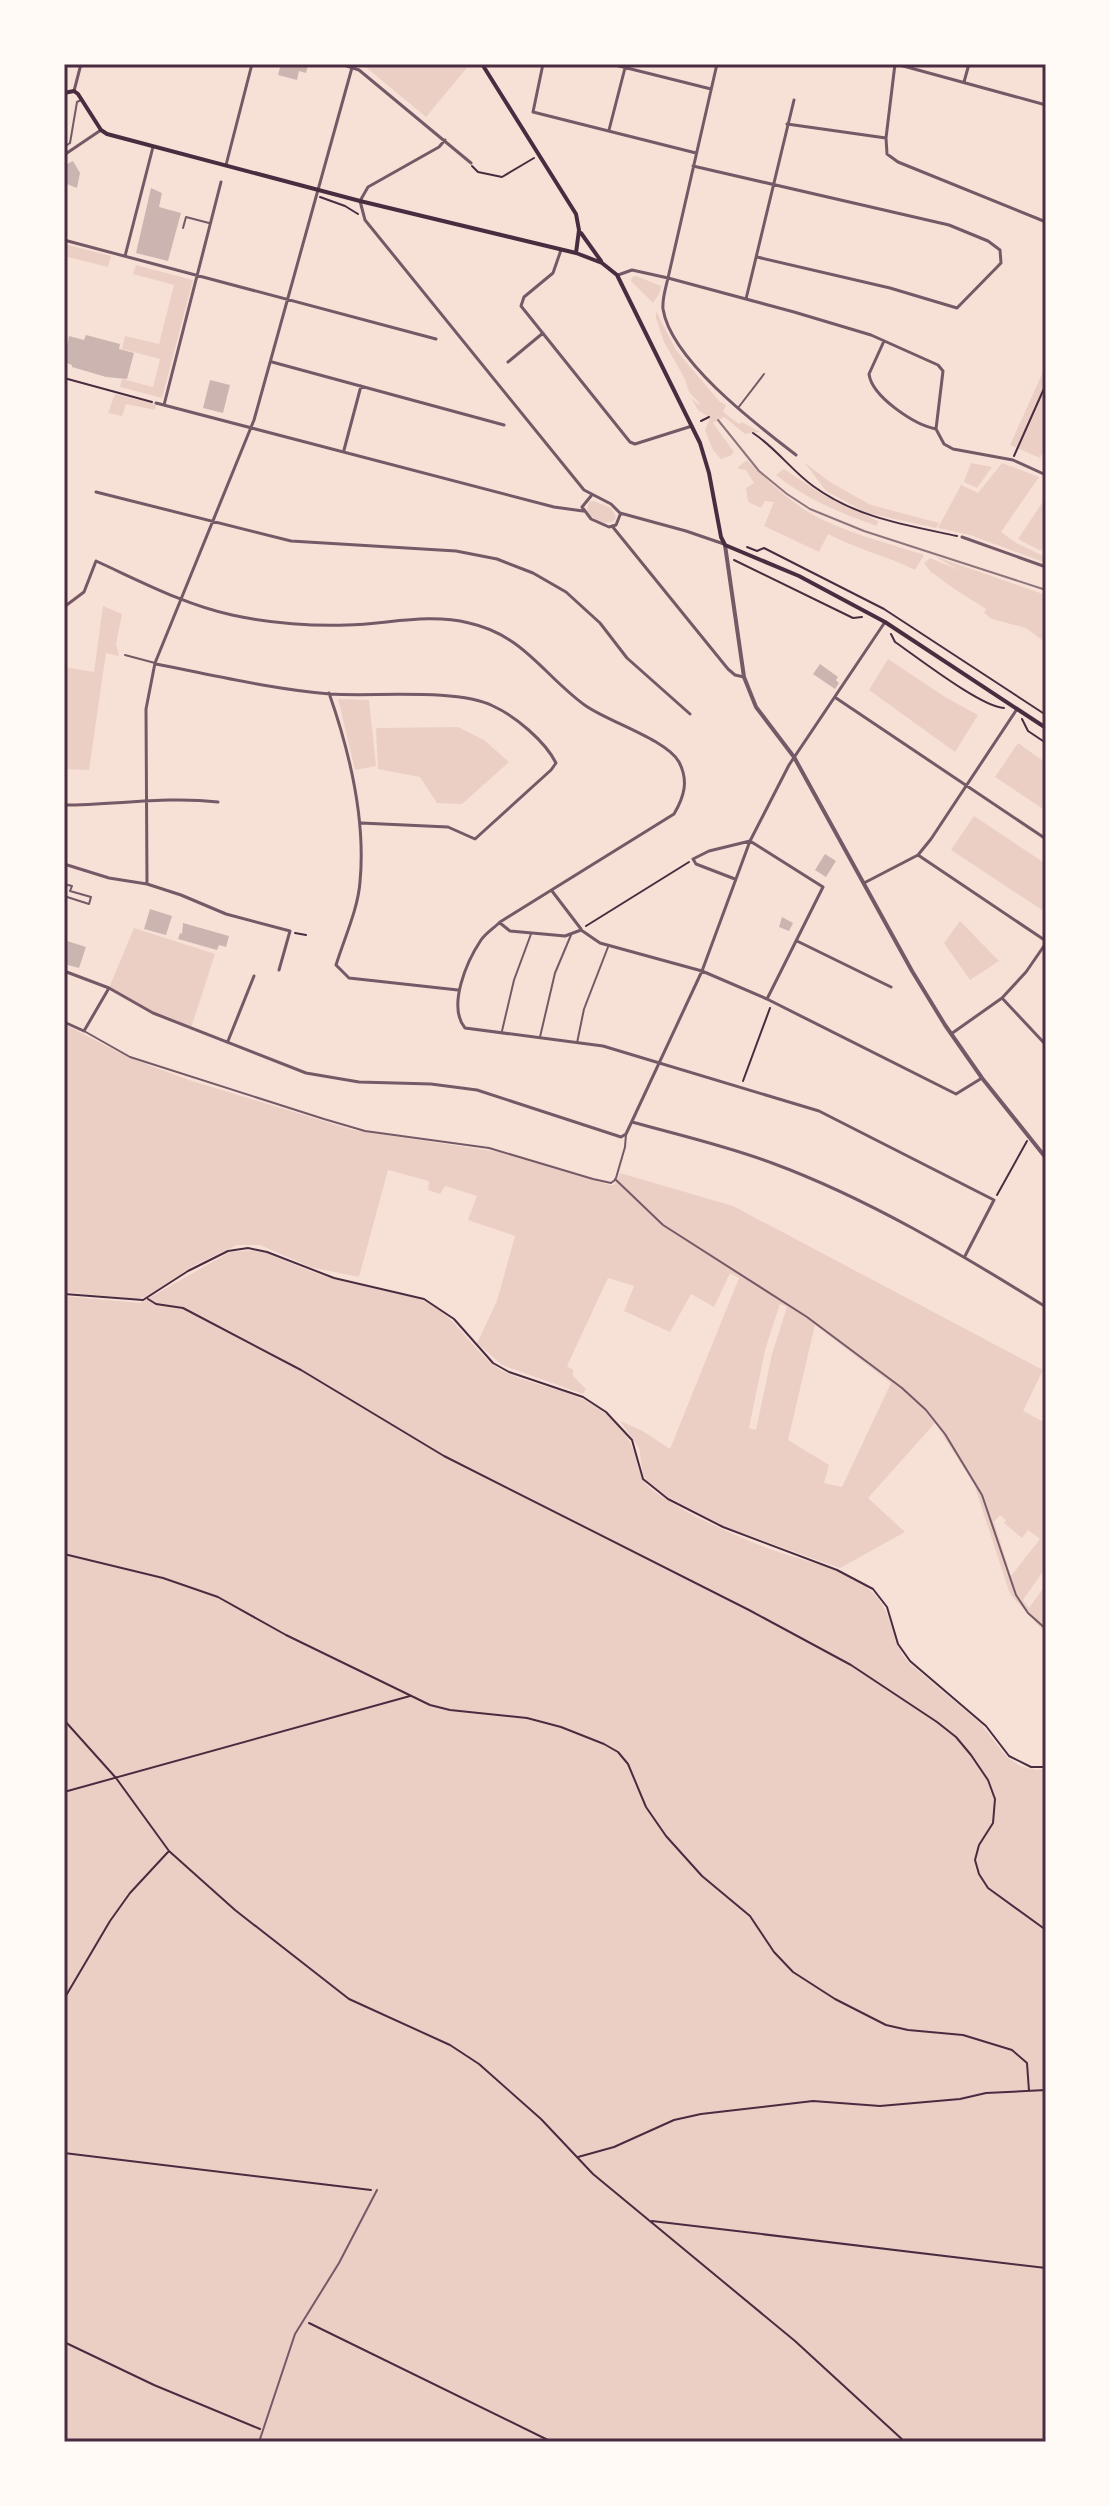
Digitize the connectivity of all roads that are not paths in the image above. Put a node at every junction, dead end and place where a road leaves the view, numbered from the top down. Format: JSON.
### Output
{"nodes":[{"id":1,"x":81,"y":64,"type":"edge"},
{"id":2,"x":252,"y":64,"type":"edge"},
{"id":3,"x":341,"y":64,"type":"edge"},
{"id":4,"x":482,"y":64,"type":"edge"},
{"id":5,"x":543,"y":64,"type":"edge"},
{"id":6,"x":611,"y":64,"type":"edge"},
{"id":7,"x":717,"y":64,"type":"edge"},
{"id":8,"x":896,"y":64,"type":"edge"},
{"id":9,"x":969,"y":64,"type":"edge"},
{"id":10,"x":352,"y":66,"type":"edge"},
{"id":11,"x":626,"y":66,"type":"edge"},
{"id":12,"x":964,"y":82,"type":"junction"},
{"id":13,"x":711,"y":89,"type":"junction"},
{"id":14,"x":74,"y":91,"type":"junction"},
{"id":15,"x":64,"y":93,"type":"edge"},
{"id":16,"x":82,"y":99,"type":"junction"},
{"id":17,"x":794,"y":100,"type":"dead end"},
{"id":18,"x":1046,"y":105,"type":"edge"},
{"id":19,"x":787,"y":124,"type":"junction"},
{"id":20,"x":101,"y":130,"type":"junction"},
{"id":21,"x":609,"y":130,"type":"junction"},
{"id":22,"x":886,"y":138,"type":"junction"},
{"id":23,"x":445,"y":140,"type":"junction"},
{"id":24,"x":64,"y":147,"type":"edge"},
{"id":25,"x":153,"y":147,"type":"junction"},
{"id":26,"x":696,"y":153,"type":"junction"},
{"id":27,"x":64,"y":155,"type":"edge"},
{"id":28,"x":471,"y":163,"type":"road end"},
{"id":29,"x":225,"y":166,"type":"junction"},
{"id":30,"x":693,"y":166,"type":"junction"},
{"id":31,"x":221,"y":182,"type":"dead end"},
{"id":32,"x":772,"y":184,"type":"junction"},
{"id":33,"x":318,"y":192,"type":"junction"},
{"id":34,"x":360,"y":201,"type":"junction"},
{"id":35,"x":1046,"y":222,"type":"edge"},
{"id":36,"x":210,"y":223,"type":"junction"},
{"id":37,"x":183,"y":228,"type":"dead end"},
{"id":38,"x":579,"y":230,"type":"junction"},
{"id":39,"x":64,"y":240,"type":"edge"},
{"id":40,"x":561,"y":250,"type":"junction"},
{"id":41,"x":576,"y":253,"type":"junction"},
{"id":42,"x":125,"y":256,"type":"junction"},
{"id":43,"x":757,"y":257,"type":"junction"},
{"id":44,"x":602,"y":263,"type":"junction"},
{"id":45,"x":197,"y":275,"type":"junction"},
{"id":46,"x":617,"y":275,"type":"junction"},
{"id":47,"x":668,"y":278,"type":"junction"},
{"id":48,"x":746,"y":299,"type":"junction"},
{"id":49,"x":289,"y":301,"type":"junction"},
{"id":50,"x":543,"y":333,"type":"junction"},
{"id":51,"x":436,"y":339,"type":"dead end"},
{"id":52,"x":884,"y":341,"type":"junction"},
{"id":53,"x":270,"y":361,"type":"junction"},
{"id":54,"x":508,"y":362,"type":"dead end"},
{"id":55,"x":764,"y":374,"type":"dead end"},
{"id":56,"x":361,"y":386,"type":"junction"},
{"id":57,"x":156,"y":403,"type":"road end"},
{"id":58,"x":164,"y":405,"type":"junction"},
{"id":59,"x":737,"y":409,"type":"junction"},
{"id":60,"x":504,"y":425,"type":"dead end"},
{"id":61,"x":692,"y":426,"type":"junction"},
{"id":62,"x":250,"y":429,"type":"junction"},
{"id":63,"x":936,"y":429,"type":"junction"},
{"id":64,"x":344,"y":450,"type":"junction"},
{"id":65,"x":796,"y":455,"type":"dead end"},
{"id":66,"x":1046,"y":475,"type":"edge"},
{"id":67,"x":96,"y":492,"type":"dead end"},
{"id":68,"x":591,"y":496,"type":"junction"},
{"id":69,"x":583,"y":511,"type":"junction"},
{"id":70,"x":620,"y":513,"type":"junction"},
{"id":71,"x":211,"y":521,"type":"junction"},
{"id":72,"x":612,"y":526,"type":"junction"},
{"id":73,"x":962,"y":537,"type":"road end"},
{"id":74,"x":725,"y":545,"type":"junction"},
{"id":75,"x":1046,"y":567,"type":"edge"},
{"id":76,"x":179,"y":598,"type":"junction"},
{"id":77,"x":64,"y":607,"type":"edge"},
{"id":78,"x":885,"y":622,"type":"junction"},
{"id":79,"x":125,"y":655,"type":"dead end"},
{"id":80,"x":155,"y":663,"type":"junction"},
{"id":81,"x":744,"y":677,"type":"junction"},
{"id":82,"x":329,"y":693,"type":"junction"},
{"id":83,"x":836,"y":698,"type":"junction"},
{"id":84,"x":1017,"y":709,"type":"junction"},
{"id":85,"x":690,"y":714,"type":"dead end"},
{"id":86,"x":1046,"y":728,"type":"edge"},
{"id":87,"x":794,"y":757,"type":"junction"},
{"id":88,"x":966,"y":785,"type":"junction"},
{"id":89,"x":147,"y":799,"type":"junction"},
{"id":90,"x":218,"y":802,"type":"dead end"},
{"id":91,"x":64,"y":805,"type":"edge"},
{"id":92,"x":361,"y":823,"type":"junction"},
{"id":93,"x":1046,"y":839,"type":"edge"},
{"id":94,"x":750,"y":841,"type":"junction"},
{"id":95,"x":918,"y":855,"type":"junction"},
{"id":96,"x":64,"y":864,"type":"edge"},
{"id":97,"x":735,"y":879,"type":"junction"},
{"id":98,"x":864,"y":883,"type":"junction"},
{"id":99,"x":64,"y":884,"type":"edge"},
{"id":100,"x":147,"y":884,"type":"junction"},
{"id":101,"x":552,"y":891,"type":"junction"},
{"id":102,"x":64,"y":896,"type":"edge"},
{"id":103,"x":500,"y":922,"type":"junction"},
{"id":104,"x":581,"y":930,"type":"junction"},
{"id":105,"x":532,"y":932,"type":"junction"},
{"id":106,"x":571,"y":935,"type":"junction"},
{"id":107,"x":796,"y":940,"type":"junction"},
{"id":108,"x":1046,"y":942,"type":"edge"},
{"id":109,"x":609,"y":946,"type":"junction"},
{"id":110,"x":279,"y":970,"type":"dead end"},
{"id":111,"x":64,"y":971,"type":"edge"},
{"id":112,"x":702,"y":971,"type":"junction"},
{"id":113,"x":254,"y":976,"type":"dead end"},
{"id":114,"x":891,"y":987,"type":"dead end"},
{"id":115,"x":109,"y":988,"type":"junction"},
{"id":116,"x":458,"y":990,"type":"junction"},
{"id":117,"x":1002,"y":998,"type":"junction"},
{"id":118,"x":767,"y":999,"type":"junction"},
{"id":119,"x":64,"y":1022,"type":"edge"},
{"id":120,"x":84,"y":1031,"type":"junction"},
{"id":121,"x":502,"y":1033,"type":"junction"},
{"id":122,"x":951,"y":1034,"type":"junction"},
{"id":123,"x":540,"y":1038,"type":"junction"},
{"id":124,"x":228,"y":1041,"type":"junction"},
{"id":125,"x":577,"y":1043,"type":"junction"},
{"id":126,"x":1046,"y":1045,"type":"edge"},
{"id":127,"x":658,"y":1063,"type":"junction"},
{"id":128,"x":982,"y":1078,"type":"junction"},
{"id":129,"x":632,"y":1122,"type":"junction"},
{"id":130,"x":626,"y":1134,"type":"junction"},
{"id":131,"x":1046,"y":1158,"type":"edge"},
{"id":132,"x":615,"y":1179,"type":"junction"},
{"id":133,"x":965,"y":1256,"type":"junction"},
{"id":134,"x":1046,"y":1307,"type":"edge"},
{"id":135,"x":1046,"y":1629,"type":"edge"},
{"id":136,"x":377,"y":2190,"type":"road end"},
{"id":137,"x":259,"y":2442,"type":"edge"}],
"edges":[{"from":1,"to":14,"type":"street"},
{"from":2,"to":29,"type":"street"},
{"from":3,"to":10,"type":"street"},
{"from":4,"to":38,"type":"main road"},
{"from":5,"to":21,"type":"street"},
{"from":6,"to":11,"type":"street"},
{"from":7,"to":13,"type":"street"},
{"from":8,"to":12,"type":"street"},
{"from":8,"to":22,"type":"street"},
{"from":9,"to":12,"type":"street"},
{"from":10,"to":23,"type":"street"},
{"from":10,"to":33,"type":"street"},
{"from":11,"to":13,"type":"street"},
{"from":11,"to":21,"type":"street"},
{"from":12,"to":18,"type":"street"},
{"from":13,"to":26,"type":"street"},
{"from":14,"to":15,"type":"main road"},
{"from":14,"to":16,"type":"main road"},
{"from":16,"to":20,"type":"main road"},
{"from":16,"to":24,"type":"street"},
{"from":17,"to":19,"type":"street"},
{"from":19,"to":22,"type":"street"},
{"from":19,"to":32,"type":"street"},
{"from":20,"to":25,"type":"main road"},
{"from":20,"to":27,"type":"street"},
{"from":21,"to":26,"type":"street"},
{"from":22,"to":35,"type":"street"},
{"from":23,"to":28,"type":"street"},
{"from":23,"to":34,"type":"street"},
{"from":25,"to":29,"type":"main road"},
{"from":25,"to":42,"type":"street"},
{"from":26,"to":30,"type":"street"},
{"from":29,"to":33,"type":"main road"},
{"from":30,"to":32,"type":"street"},
{"from":30,"to":47,"type":"street"},
{"from":31,"to":36,"type":"street"},
{"from":32,"to":43,"type":"street"},
{"from":32,"to":43,"type":"street"},
{"from":33,"to":34,"type":"main road"},
{"from":33,"to":49,"type":"street"},
{"from":34,"to":40,"type":"main road"},
{"from":34,"to":68,"type":"street"},
{"from":36,"to":37,"type":"street"},
{"from":36,"to":45,"type":"street"},
{"from":38,"to":41,"type":"main road"},
{"from":38,"to":44,"type":"main road"},
{"from":39,"to":42,"type":"street"},
{"from":40,"to":41,"type":"main road"},
{"from":40,"to":50,"type":"street"},
{"from":41,"to":44,"type":"main road"},
{"from":42,"to":45,"type":"street"},
{"from":43,"to":48,"type":"street"},
{"from":44,"to":46,"type":"main road"},
{"from":45,"to":49,"type":"street"},
{"from":45,"to":58,"type":"street"},
{"from":46,"to":47,"type":"street"},
{"from":46,"to":61,"type":"main road"},
{"from":47,"to":48,"type":"street"},
{"from":47,"to":59,"type":"street"},
{"from":48,"to":52,"type":"street"},
{"from":49,"to":51,"type":"street"},
{"from":49,"to":53,"type":"street"},
{"from":50,"to":54,"type":"street"},
{"from":50,"to":61,"type":"street"},
{"from":52,"to":63,"type":"street"},
{"from":52,"to":63,"type":"street"},
{"from":53,"to":56,"type":"street"},
{"from":53,"to":62,"type":"street"},
{"from":55,"to":59,"type":"street"},
{"from":56,"to":60,"type":"street"},
{"from":56,"to":64,"type":"street"},
{"from":57,"to":58,"type":"street"},
{"from":58,"to":62,"type":"street"},
{"from":59,"to":65,"type":"street"},
{"from":61,"to":74,"type":"main road"},
{"from":62,"to":64,"type":"street"},
{"from":62,"to":71,"type":"street"},
{"from":63,"to":66,"type":"street"},
{"from":64,"to":69,"type":"street"},
{"from":67,"to":71,"type":"street"},
{"from":68,"to":69,"type":"street"},
{"from":68,"to":70,"type":"street"},
{"from":69,"to":72,"type":"street"},
{"from":70,"to":72,"type":"street"},
{"from":70,"to":74,"type":"street"},
{"from":71,"to":76,"type":"street"},
{"from":71,"to":85,"type":"street"},
{"from":72,"to":81,"type":"street"},
{"from":73,"to":75,"type":"street"},
{"from":74,"to":78,"type":"main road"},
{"from":74,"to":81,"type":"street"},
{"from":76,"to":77,"type":"street"},
{"from":76,"to":80,"type":"street"},
{"from":76,"to":101,"type":"street"},
{"from":78,"to":83,"type":"street"},
{"from":78,"to":84,"type":"main road"},
{"from":79,"to":80,"type":"street"},
{"from":80,"to":82,"type":"street"},
{"from":80,"to":89,"type":"street"},
{"from":81,"to":87,"type":"street"},
{"from":82,"to":92,"type":"street"},
{"from":82,"to":92,"type":"street"},
{"from":83,"to":87,"type":"street"},
{"from":83,"to":88,"type":"street"},
{"from":84,"to":86,"type":"main road"},
{"from":84,"to":88,"type":"street"},
{"from":87,"to":94,"type":"street"},
{"from":87,"to":98,"type":"street"},
{"from":88,"to":93,"type":"street"},
{"from":88,"to":95,"type":"street"},
{"from":89,"to":90,"type":"street"},
{"from":89,"to":91,"type":"street"},
{"from":89,"to":100,"type":"street"},
{"from":92,"to":116,"type":"street"},
{"from":94,"to":97,"type":"street"},
{"from":94,"to":97,"type":"street"},
{"from":94,"to":107,"type":"street"},
{"from":95,"to":98,"type":"street"},
{"from":95,"to":108,"type":"street"},
{"from":96,"to":100,"type":"street"},
{"from":97,"to":112,"type":"street"},
{"from":98,"to":122,"type":"street"},
{"from":99,"to":102,"type":"street"},
{"from":100,"to":110,"type":"street"},
{"from":101,"to":103,"type":"street"},
{"from":101,"to":104,"type":"street"},
{"from":103,"to":105,"type":"street"},
{"from":103,"to":116,"type":"street"},
{"from":104,"to":106,"type":"street"},
{"from":104,"to":109,"type":"street"},
{"from":105,"to":106,"type":"street"},
{"from":105,"to":121,"type":"street"},
{"from":106,"to":123,"type":"street"},
{"from":107,"to":114,"type":"street"},
{"from":107,"to":118,"type":"street"},
{"from":108,"to":117,"type":"street"},
{"from":109,"to":112,"type":"street"},
{"from":109,"to":125,"type":"street"},
{"from":111,"to":115,"type":"street"},
{"from":112,"to":118,"type":"street"},
{"from":112,"to":127,"type":"street"},
{"from":113,"to":124,"type":"street"},
{"from":115,"to":120,"type":"street"},
{"from":115,"to":124,"type":"street"},
{"from":116,"to":121,"type":"street"},
{"from":117,"to":122,"type":"street"},
{"from":117,"to":126,"type":"street"},
{"from":118,"to":128,"type":"street"},
{"from":119,"to":120,"type":"street"},
{"from":120,"to":132,"type":"street"},
{"from":121,"to":123,"type":"street"},
{"from":122,"to":128,"type":"street"},
{"from":123,"to":125,"type":"street"},
{"from":124,"to":130,"type":"street"},
{"from":125,"to":127,"type":"street"},
{"from":127,"to":129,"type":"street"},
{"from":127,"to":133,"type":"street"},
{"from":128,"to":131,"type":"street"},
{"from":129,"to":130,"type":"street"},
{"from":129,"to":133,"type":"street"},
{"from":130,"to":132,"type":"street"},
{"from":132,"to":135,"type":"street"},
{"from":133,"to":134,"type":"street"},
{"from":136,"to":137,"type":"street"}]}
